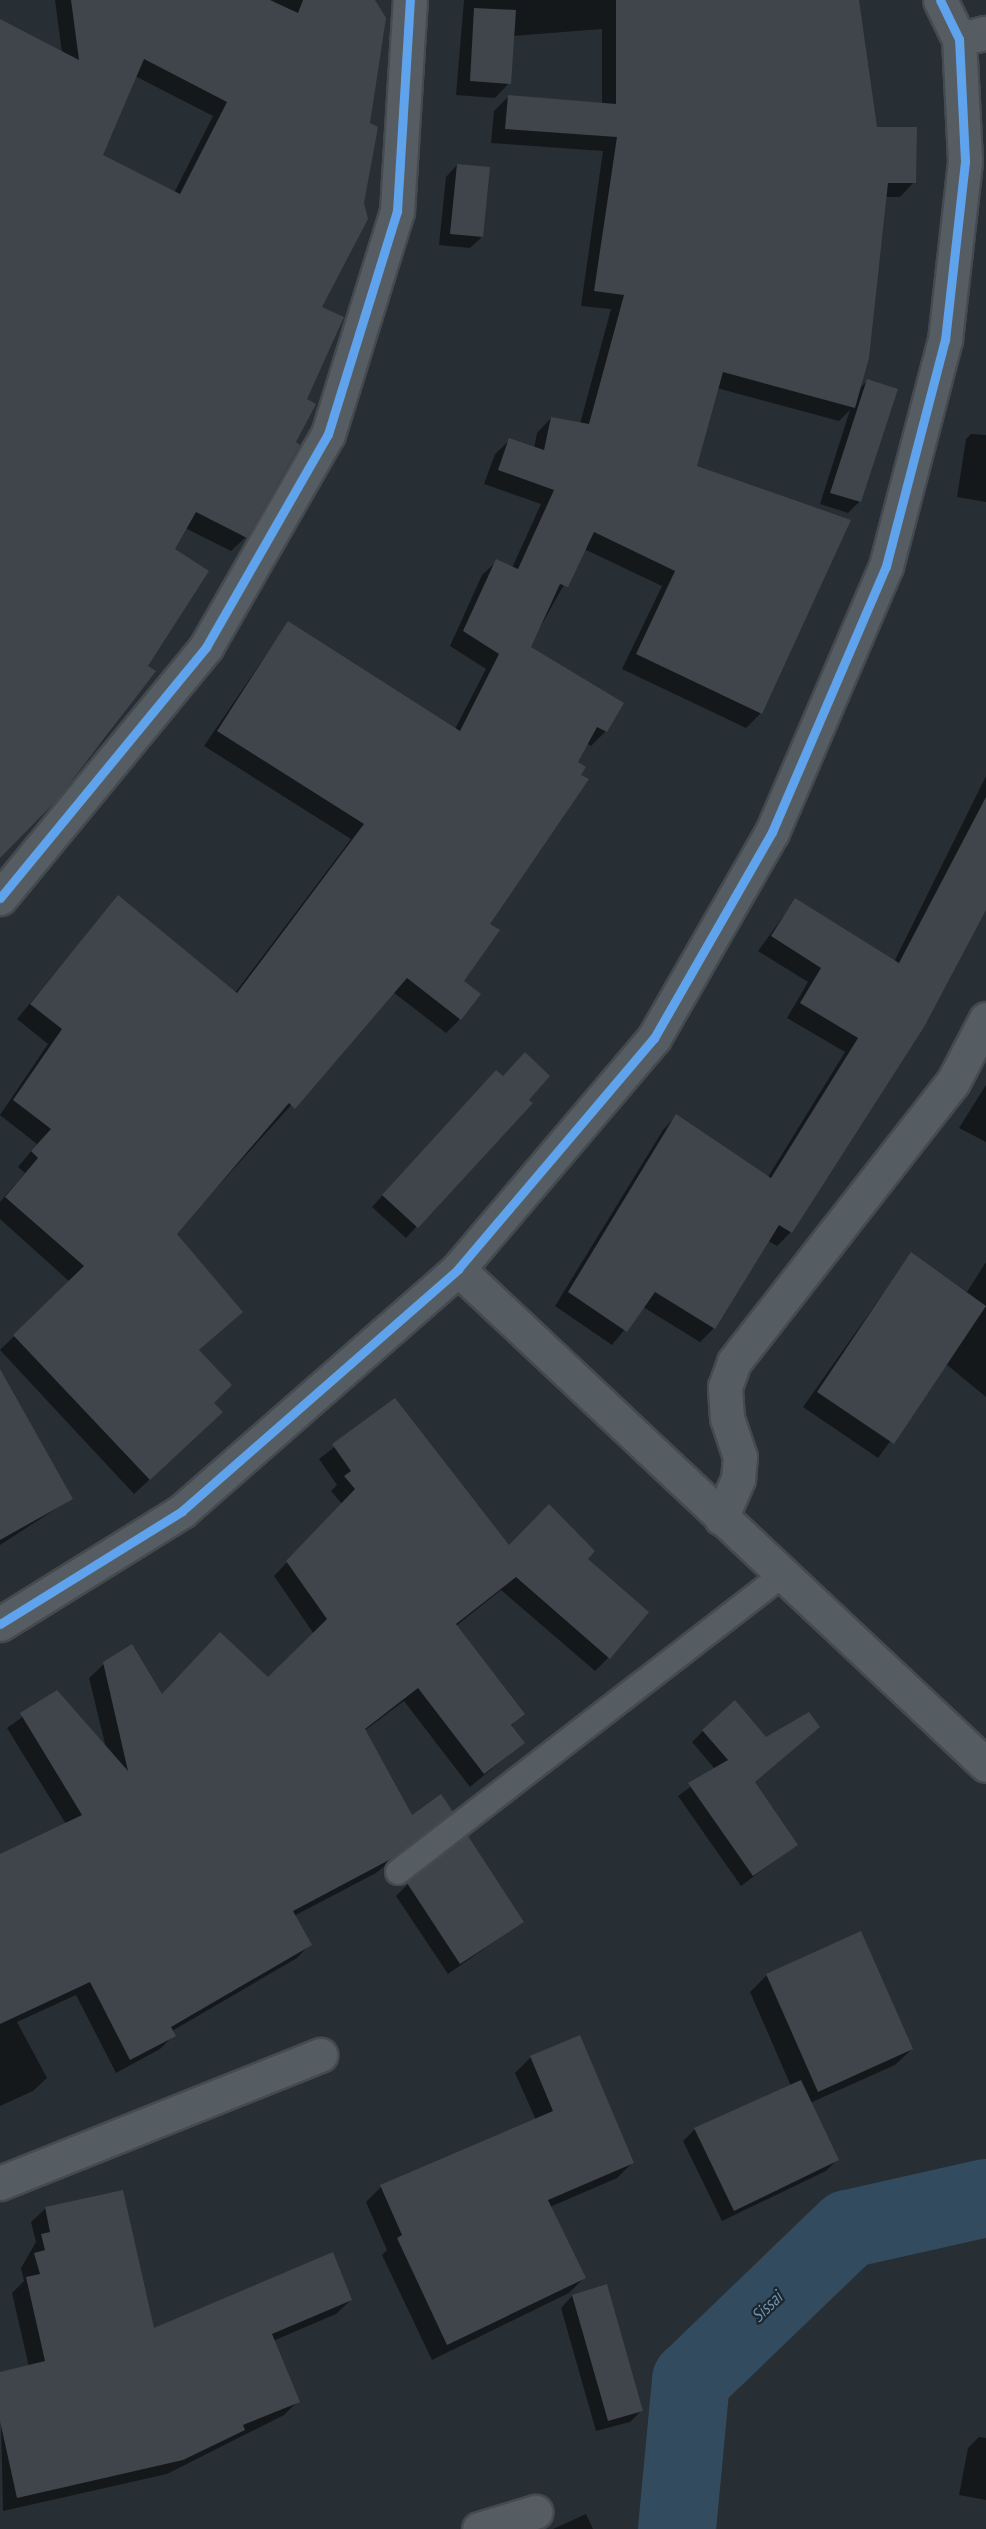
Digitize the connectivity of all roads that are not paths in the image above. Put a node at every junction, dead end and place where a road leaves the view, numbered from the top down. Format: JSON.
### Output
{"nodes":[{"id":1,"x":410,"y":0,"type":"edge"},
{"id":2,"x":940,"y":0,"type":"edge"},
{"id":3,"x":972,"y":36,"type":"edge"},
{"id":4,"x":0,"y":898,"type":"edge"},
{"id":5,"x":986,"y":1019,"type":"edge"},
{"id":6,"x":458,"y":1269,"type":"junction"},
{"id":7,"x":721,"y":1518,"type":"junction"},
{"id":8,"x":779,"y":1576,"type":"junction"},
{"id":9,"x":0,"y":1624,"type":"edge"},
{"id":10,"x":986,"y":1765,"type":"edge"},
{"id":11,"x":398,"y":1872,"type":"dead end"},
{"id":12,"x":320,"y":2055,"type":"dead end"},
{"id":13,"x":0,"y":2183,"type":"edge"},
{"id":14,"x":536,"y":2512,"type":"dead end"},
{"id":15,"x":479,"y":2529,"type":"edge"}],
"edges":[{"from":1,"to":4,"type":"street"},
{"from":2,"to":3,"type":"street"},
{"from":3,"to":6,"type":"street"},
{"from":5,"to":7,"type":"street"},
{"from":6,"to":7,"type":"street"},
{"from":6,"to":9,"type":"street"},
{"from":7,"to":8,"type":"street"},
{"from":8,"to":10,"type":"street"},
{"from":8,"to":11,"type":"lane"},
{"from":12,"to":13,"type":"street"},
{"from":14,"to":15,"type":"street"}]}
